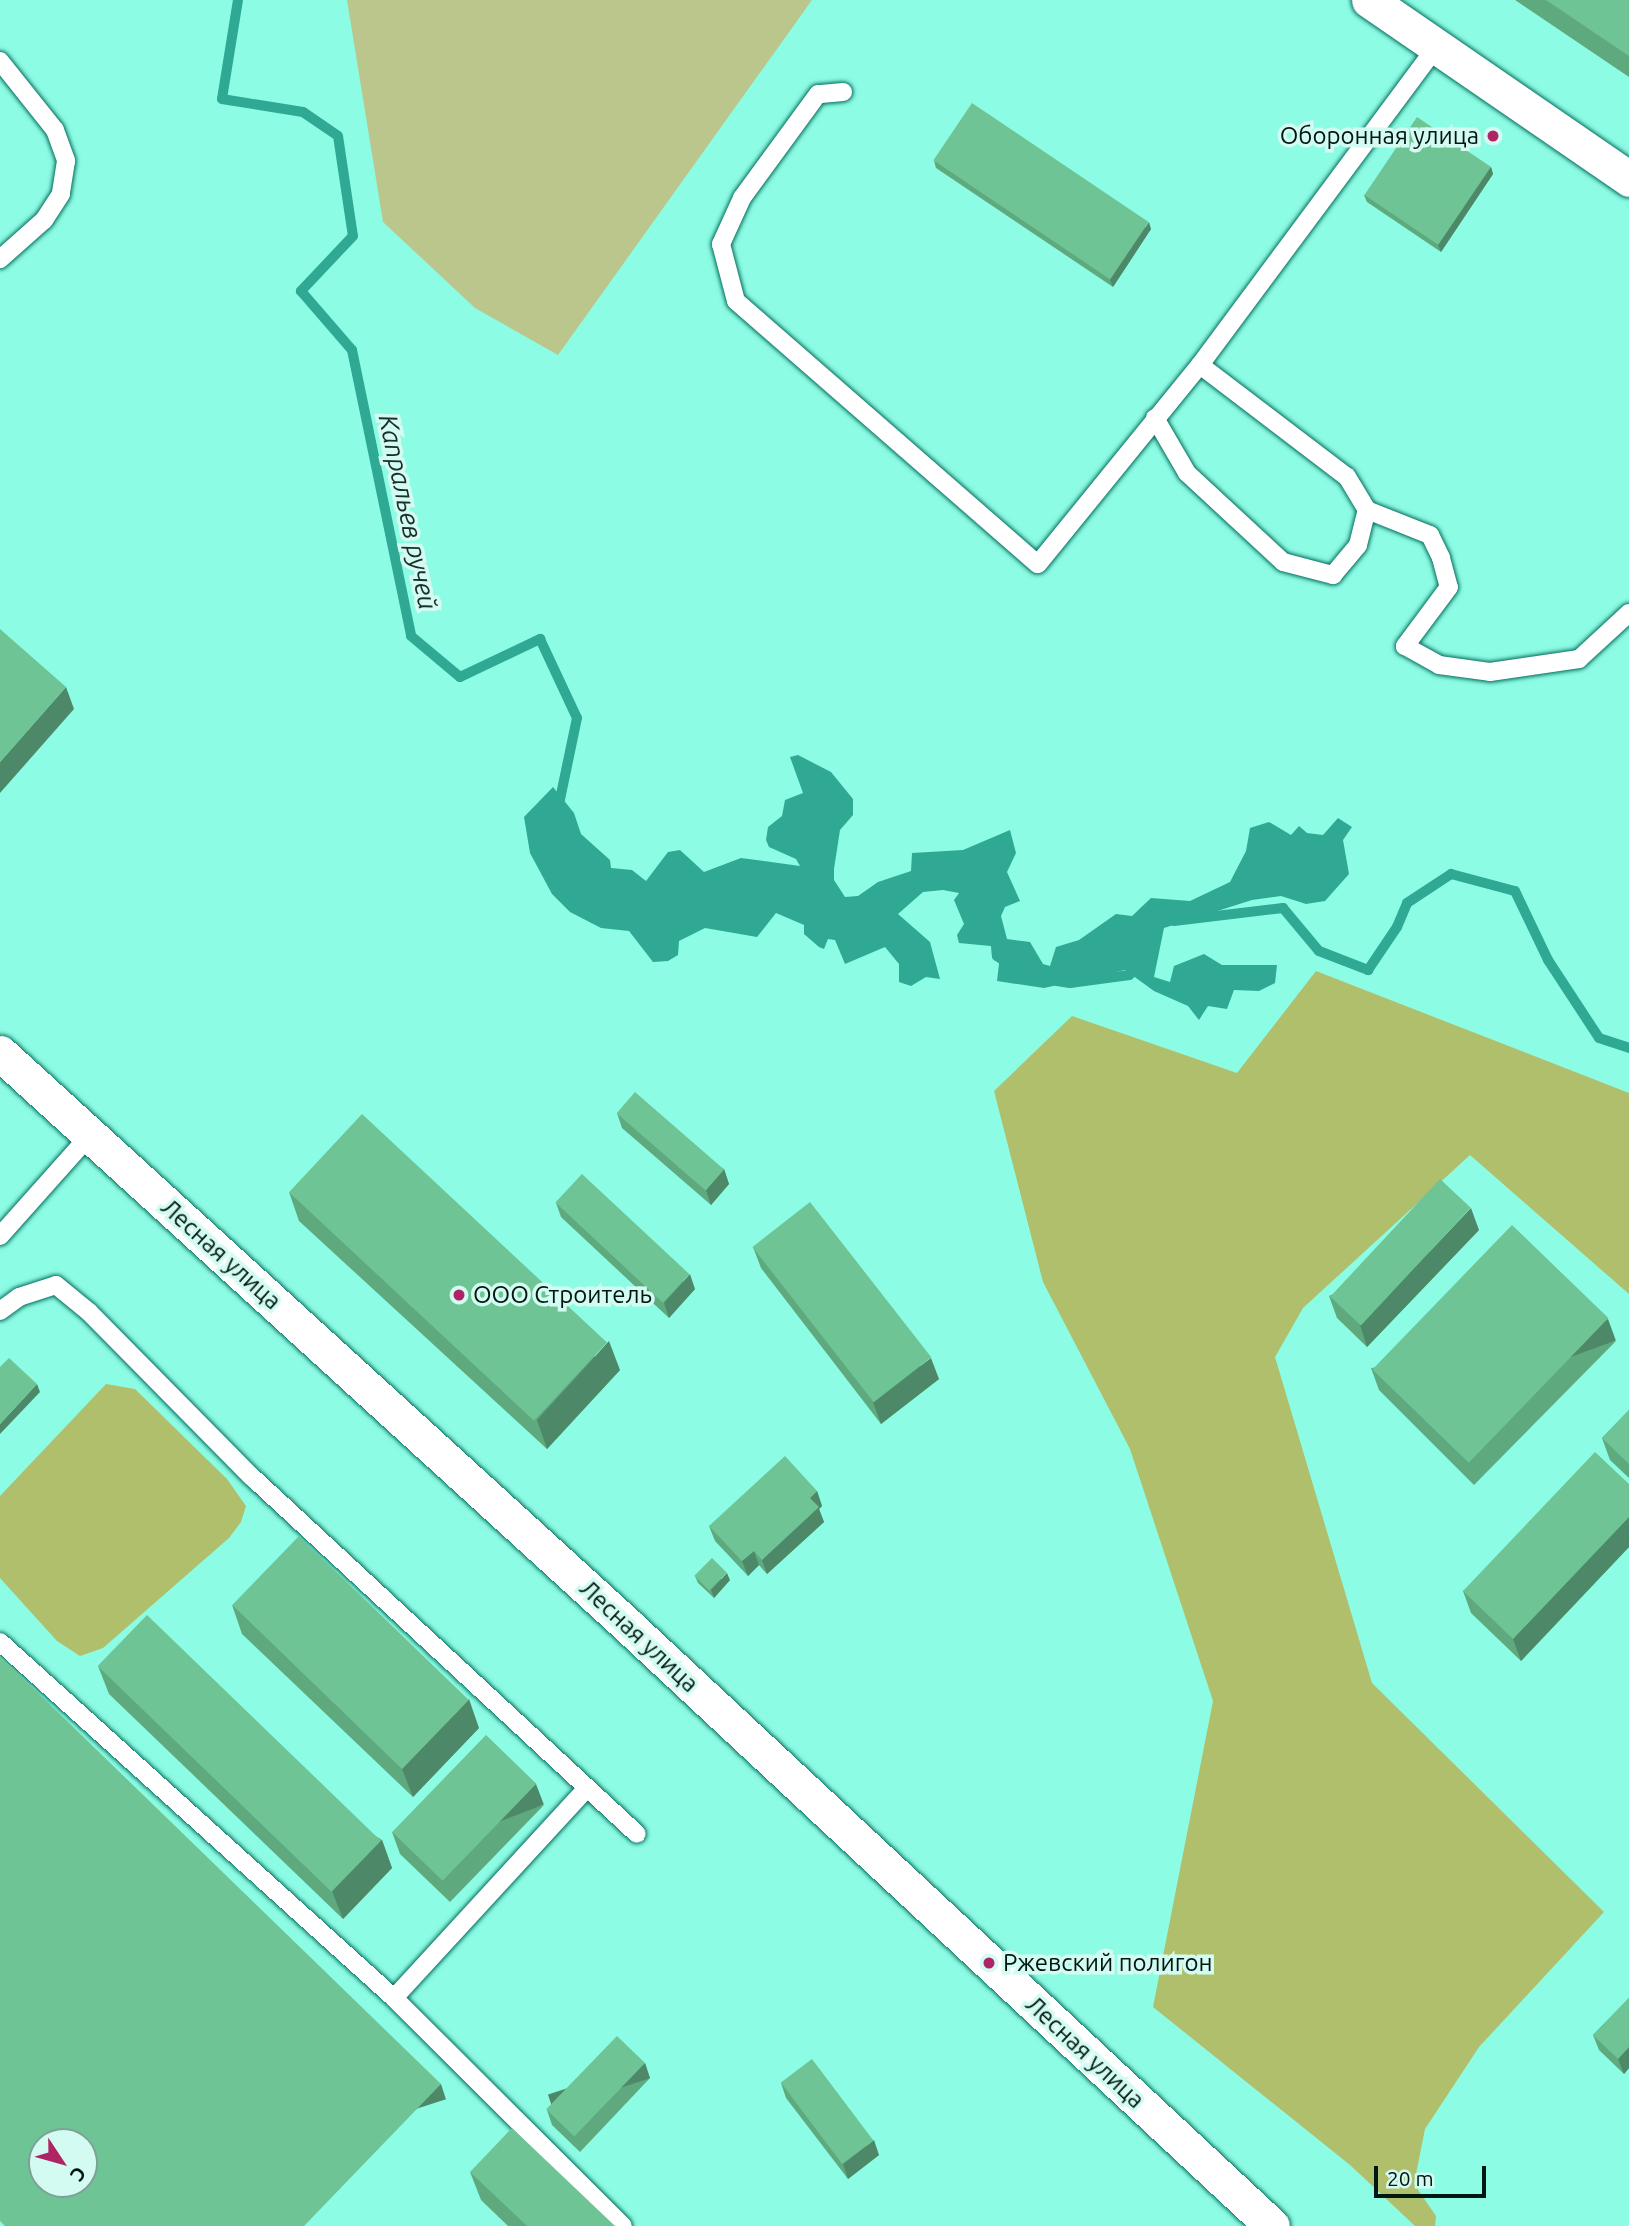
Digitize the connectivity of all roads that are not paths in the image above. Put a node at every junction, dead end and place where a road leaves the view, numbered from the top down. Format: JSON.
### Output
{"nodes":[{"id":1,"x":1369,"y":0,"type":"edge"},
{"id":2,"x":1436,"y":47,"type":"junction"},
{"id":3,"x":0,"y":61,"type":"edge"},
{"id":4,"x":843,"y":92,"type":"dead end"},
{"id":5,"x":1629,"y":179,"type":"edge"},
{"id":6,"x":0,"y":259,"type":"edge"},
{"id":7,"x":1200,"y":365,"type":"junction"},
{"id":8,"x":1155,"y":418,"type":"junction"},
{"id":9,"x":1367,"y":510,"type":"junction"},
{"id":10,"x":1629,"y":613,"type":"edge"},
{"id":11,"x":0,"y":1053,"type":"edge"},
{"id":12,"x":90,"y":1135,"type":"junction"},
{"id":13,"x":0,"y":1236,"type":"edge"},
{"id":14,"x":0,"y":1311,"type":"edge"},
{"id":15,"x":0,"y":1642,"type":"edge"},
{"id":16,"x":587,"y":1788,"type":"junction"},
{"id":17,"x":637,"y":1834,"type":"dead end"},
{"id":18,"x":394,"y":1998,"type":"junction"},
{"id":19,"x":623,"y":2226,"type":"edge"},
{"id":20,"x":1272,"y":2226,"type":"edge"}],
"edges":[{"from":1,"to":2,"type":"street"},
{"from":2,"to":5,"type":"street"},
{"from":2,"to":7,"type":"lane"},
{"from":3,"to":6,"type":"lane"},
{"from":4,"to":8,"type":"lane"},
{"from":7,"to":8,"type":"lane"},
{"from":7,"to":9,"type":"lane"},
{"from":8,"to":9,"type":"lane"},
{"from":9,"to":10,"type":"lane"},
{"from":11,"to":12,"type":"street","name":"Лесная улица"},
{"from":12,"to":13,"type":"lane"},
{"from":12,"to":20,"type":"street","name":"Лесная улица"},
{"from":14,"to":16,"type":"lane"},
{"from":15,"to":18,"type":"lane"},
{"from":16,"to":17,"type":"lane"},
{"from":16,"to":18,"type":"lane"},
{"from":18,"to":19,"type":"lane"}]}
